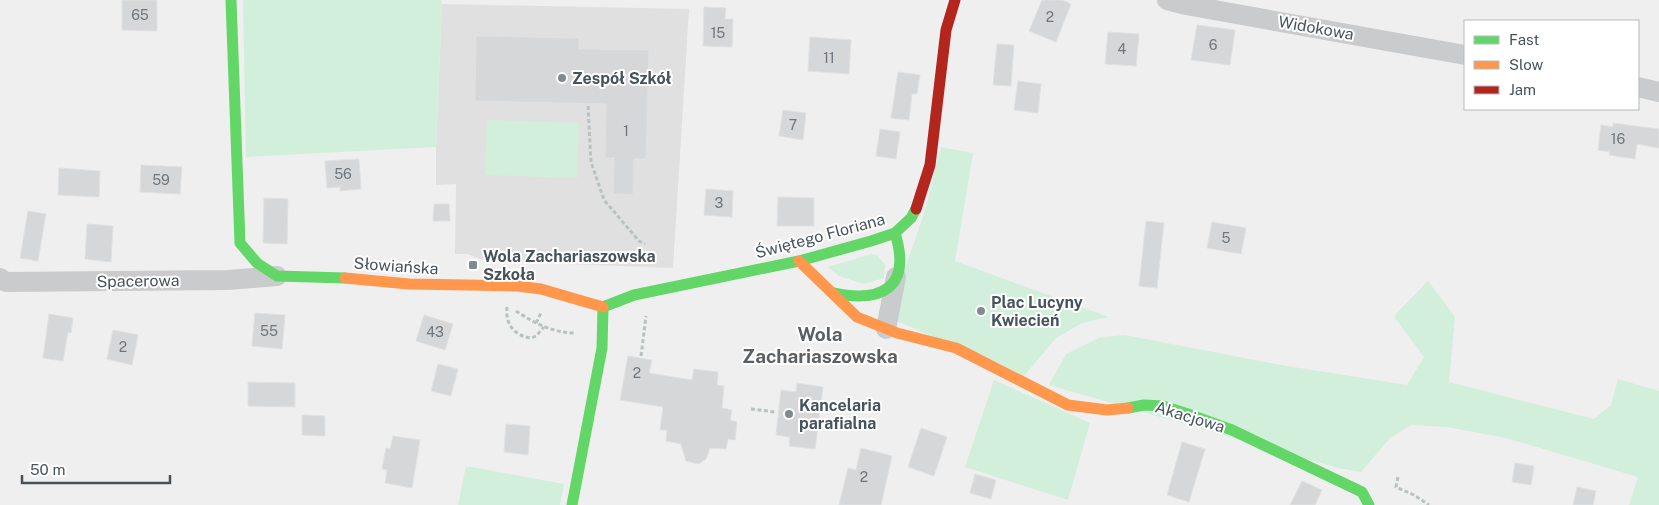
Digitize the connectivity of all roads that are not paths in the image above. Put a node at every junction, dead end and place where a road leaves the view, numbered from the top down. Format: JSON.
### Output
{"nodes":[{"id":1,"x":231,"y":0,"type":"edge"},
{"id":2,"x":955,"y":0,"type":"edge"},
{"id":3,"x":1167,"y":0,"type":"edge"},
{"id":4,"x":1464,"y":55,"type":"edge"},
{"id":5,"x":1639,"y":87,"type":"edge"},
{"id":6,"x":1659,"y":92,"type":"edge"},
{"id":7,"x":895,"y":233,"type":"junction"},
{"id":8,"x":799,"y":261,"type":"junction"},
{"id":9,"x":277,"y":276,"type":"junction"},
{"id":10,"x":896,"y":277,"type":"junction"},
{"id":11,"x":0,"y":278,"type":"edge"},
{"id":12,"x":833,"y":293,"type":"junction"},
{"id":13,"x":603,"y":307,"type":"junction"},
{"id":14,"x":886,"y":328,"type":"junction"},
{"id":15,"x":572,"y":505,"type":"edge"},
{"id":16,"x":1369,"y":505,"type":"edge"}],
"edges":[{"from":1,"to":9,"type":"street"},
{"from":2,"to":7,"type":"street","name":"Świętego Floriana"},
{"from":3,"to":4,"type":"street","name":"Widokowa"},
{"from":5,"to":6,"type":"street"},
{"from":7,"to":8,"type":"street","name":"Świętego Floriana"},
{"from":7,"to":10,"type":"street"},
{"from":8,"to":12,"type":"street","name":"Akacjowa"},
{"from":8,"to":13,"type":"street","name":"Świętego Floriana"},
{"from":9,"to":11,"type":"street","name":"Spacerowa"},
{"from":9,"to":13,"type":"street","name":"Słowiańska"},
{"from":10,"to":12,"type":"street"},
{"from":10,"to":14,"type":"street"},
{"from":12,"to":14,"type":"street","name":"Akacjowa"},
{"from":13,"to":15,"type":"street"},
{"from":14,"to":16,"type":"street","name":"Akacjowa"}]}
